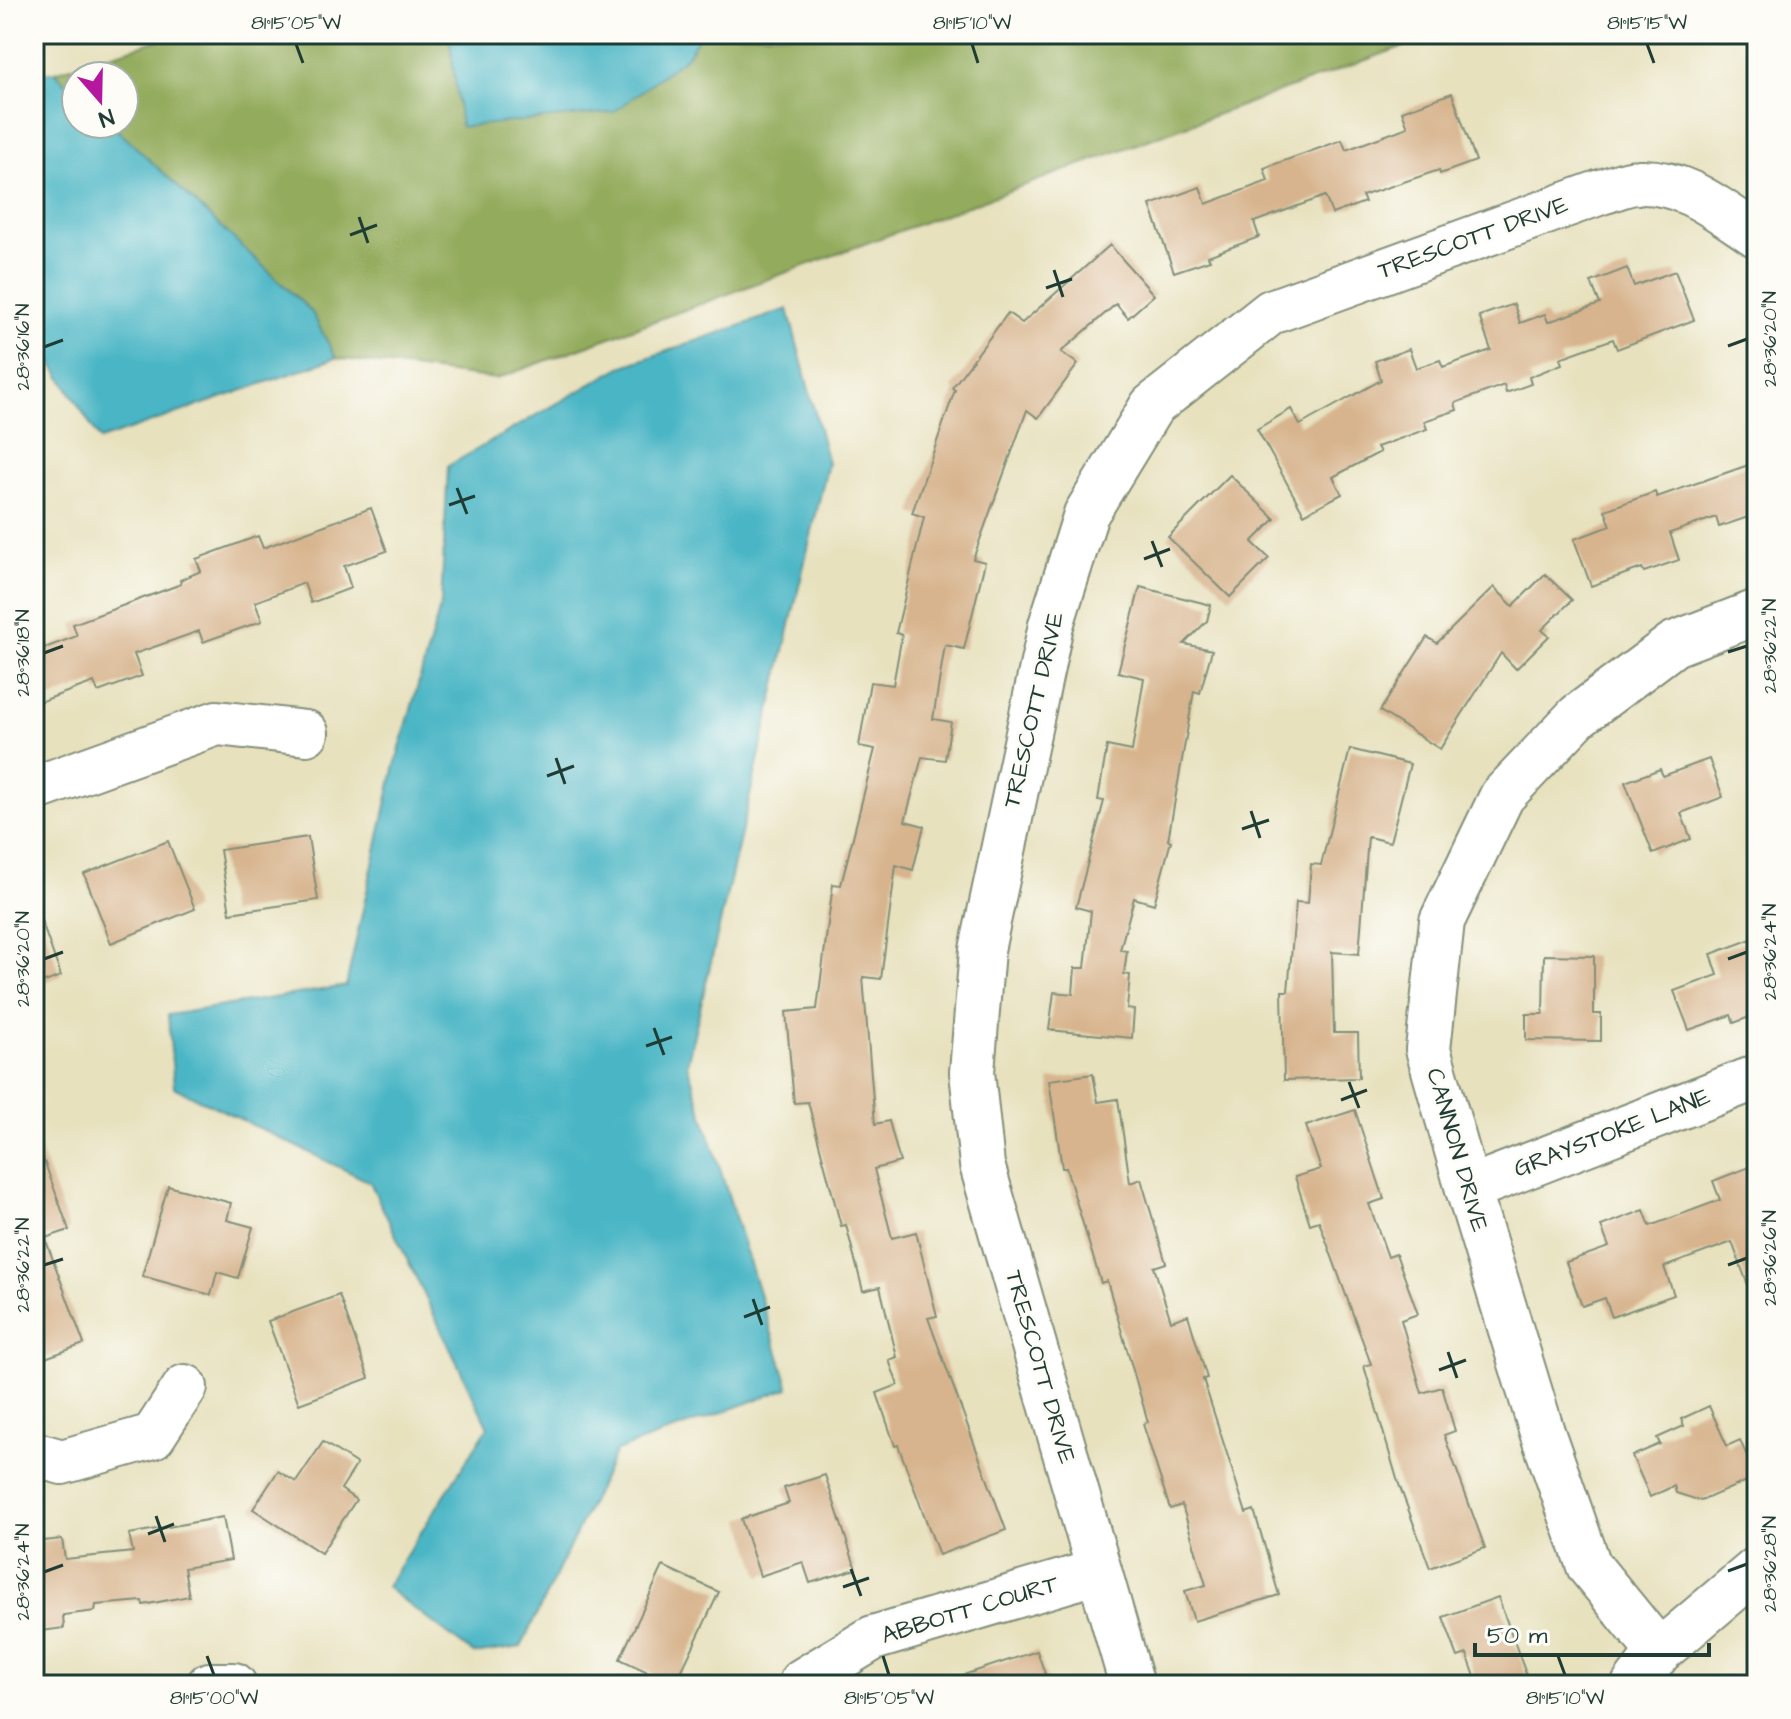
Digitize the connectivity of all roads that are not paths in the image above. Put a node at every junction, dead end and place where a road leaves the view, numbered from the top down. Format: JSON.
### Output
{"nodes":[{"id":1,"x":1757,"y":235,"type":"edge"},
{"id":2,"x":1757,"y":612,"type":"edge"},
{"id":3,"x":306,"y":733,"type":"dead end"},
{"id":4,"x":34,"y":789,"type":"edge"},
{"id":5,"x":1757,"y":1077,"type":"edge"},
{"id":6,"x":1468,"y":1189,"type":"junction"},
{"id":7,"x":185,"y":1387,"type":"dead end"},
{"id":8,"x":34,"y":1454,"type":"edge"},
{"id":9,"x":1757,"y":1569,"type":"edge"},
{"id":10,"x":1099,"y":1571,"type":"junction"},
{"id":11,"x":1646,"y":1668,"type":"edge"},
{"id":12,"x":802,"y":1681,"type":"dead end"},
{"id":13,"x":209,"y":1685,"type":"edge"},
{"id":14,"x":234,"y":1685,"type":"edge"},
{"id":15,"x":1132,"y":1685,"type":"edge"}],
"edges":[{"from":1,"to":10,"type":"street","name":"TRESCOTT DRIVE"},
{"from":2,"to":6,"type":"street","name":"CANNON DRIVE"},
{"from":3,"to":4,"type":"street"},
{"from":5,"to":6,"type":"street","name":"GRAYSTOKE LANE"},
{"from":6,"to":11,"type":"street","name":"CANNON DRIVE"},
{"from":7,"to":8,"type":"street"},
{"from":9,"to":11,"type":"street"},
{"from":10,"to":12,"type":"street","name":"ABBOTT COURT"},
{"from":10,"to":15,"type":"street","name":"TRESCOTT DRIVE"},
{"from":13,"to":14,"type":"street"}]}
